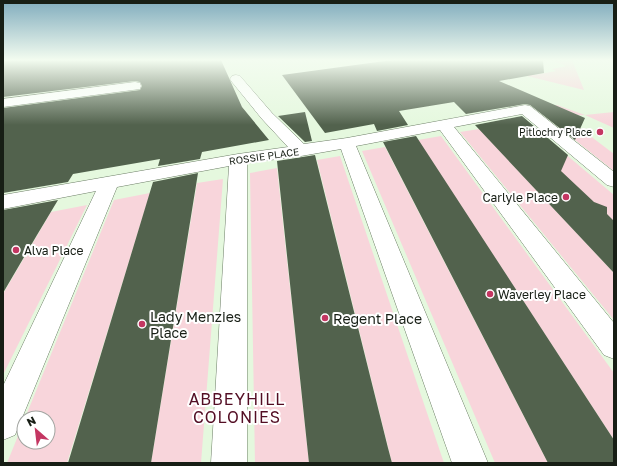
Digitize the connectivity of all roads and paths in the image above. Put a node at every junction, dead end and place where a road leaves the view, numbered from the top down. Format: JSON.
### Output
{"nodes":[{"id":1,"x":238,"y":82,"type":"edge"},
{"id":2,"x":135,"y":86,"type":"dead end"},
{"id":3,"x":3,"y":103,"type":"edge"},
{"id":4,"x":443,"y":124,"type":"junction"},
{"id":5,"x":347,"y":143,"type":"junction"},
{"id":6,"x":301,"y":150,"type":"junction"},
{"id":7,"x":238,"y":159,"type":"junction"},
{"id":8,"x":614,"y":181,"type":"edge"},
{"id":9,"x":110,"y":182,"type":"junction"},
{"id":10,"x":3,"y":202,"type":"edge"},
{"id":11,"x":614,"y":345,"type":"edge"},
{"id":12,"x":3,"y":423,"type":"edge"},
{"id":13,"x":229,"y":463,"type":"edge"},
{"id":14,"x":470,"y":463,"type":"edge"}],
"edges":[{"from":1,"to":6,"type":"street"},
{"from":2,"to":3,"type":"street"},
{"from":4,"to":5,"type":"street","name":"ROSSIE PLACE"},
{"from":4,"to":8,"type":"street","name":"ROSSIE PLACE"},
{"from":4,"to":11,"type":"street"},
{"from":5,"to":6,"type":"street","name":"ROSSIE PLACE"},
{"from":5,"to":14,"type":"street"},
{"from":6,"to":7,"type":"street","name":"ROSSIE PLACE"},
{"from":7,"to":9,"type":"street","name":"ROSSIE PLACE"},
{"from":7,"to":13,"type":"street"},
{"from":9,"to":10,"type":"street","name":"ROSSIE PLACE"},
{"from":9,"to":12,"type":"street"}]}
